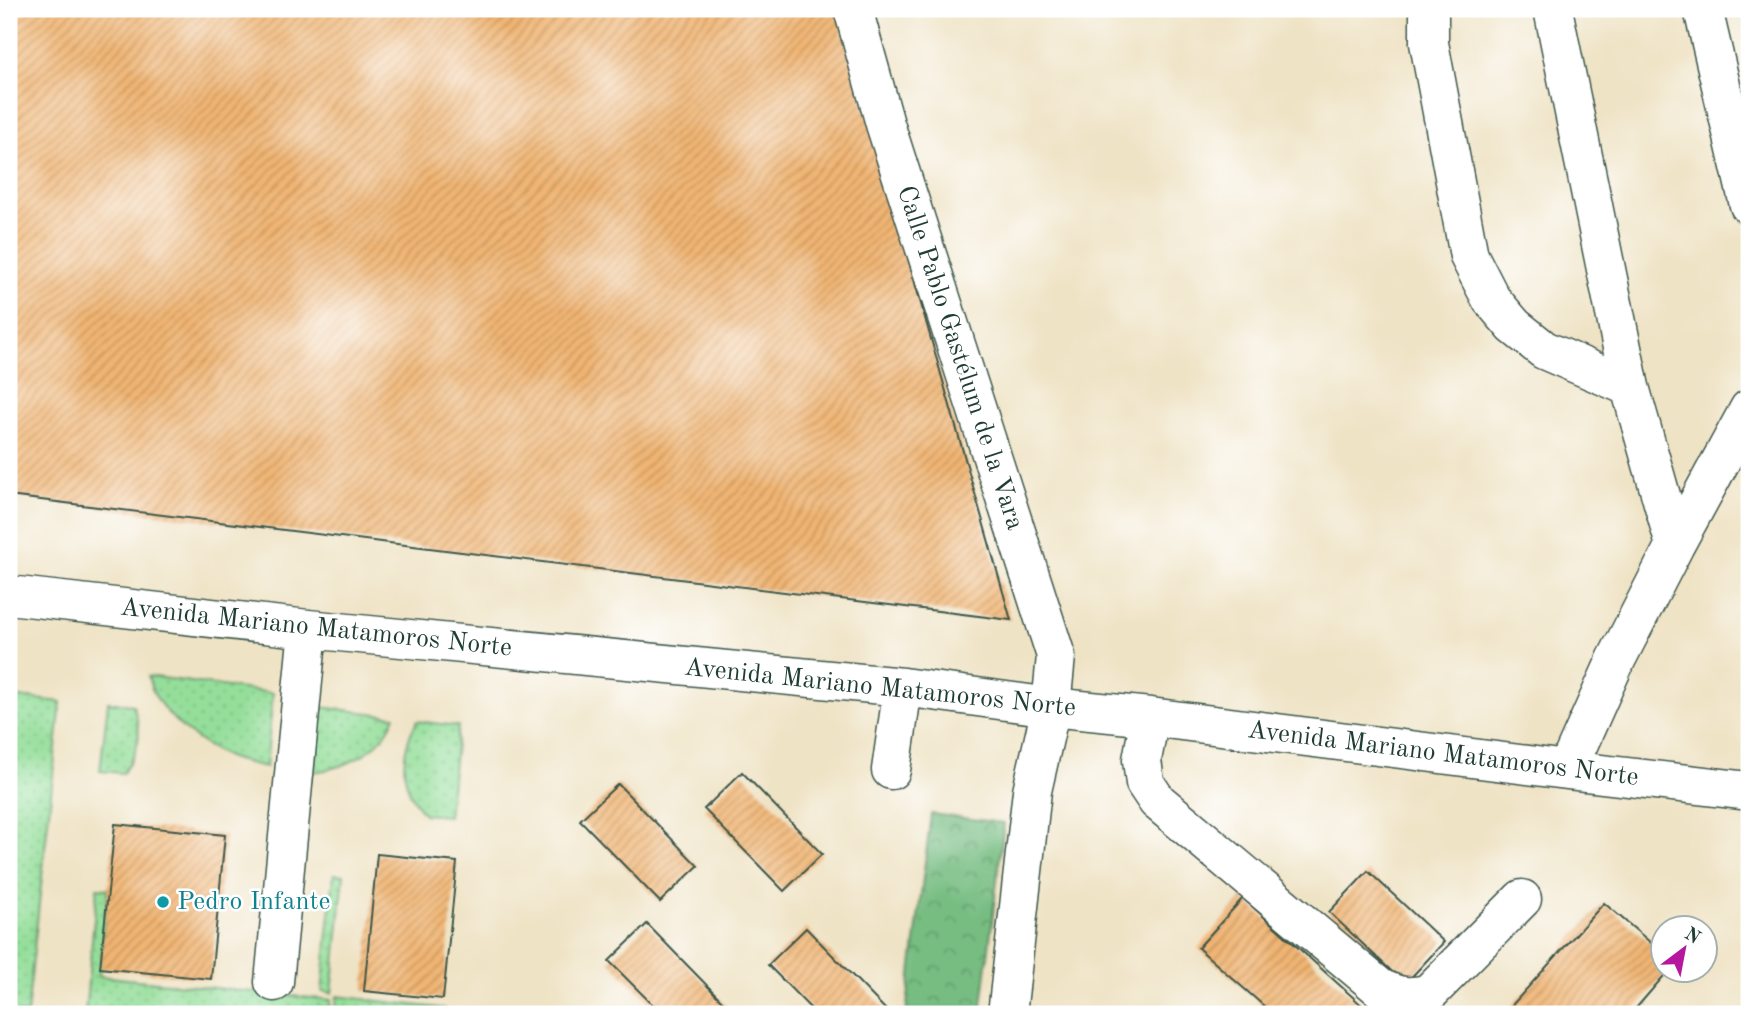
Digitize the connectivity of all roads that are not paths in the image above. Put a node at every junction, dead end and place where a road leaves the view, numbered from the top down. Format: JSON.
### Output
{"nodes":[{"id":1,"x":853,"y":9,"type":"edge"},
{"id":2,"x":1429,"y":9,"type":"edge"},
{"id":3,"x":1553,"y":9,"type":"edge"},
{"id":4,"x":1703,"y":9,"type":"edge"},
{"id":5,"x":1749,"y":205,"type":"edge"},
{"id":6,"x":1630,"y":387,"type":"junction"},
{"id":7,"x":1749,"y":409,"type":"edge"},
{"id":8,"x":1675,"y":545,"type":"junction"},
{"id":9,"x":9,"y":595,"type":"edge"},
{"id":10,"x":309,"y":629,"type":"junction"},
{"id":11,"x":904,"y":687,"type":"junction"},
{"id":12,"x":1051,"y":707,"type":"junction"},
{"id":13,"x":1150,"y":717,"type":"junction"},
{"id":14,"x":891,"y":770,"type":"dead end"},
{"id":15,"x":1567,"y":770,"type":"junction"},
{"id":16,"x":1749,"y":791,"type":"edge"},
{"id":17,"x":1522,"y":899,"type":"dead end"},
{"id":18,"x":274,"y":982,"type":"dead end"},
{"id":19,"x":1007,"y":1014,"type":"edge"}],
"edges":[{"from":1,"to":12,"type":"street","name":"Calle Pablo Gastélum de la Vara"},
{"from":2,"to":6,"type":"street"},
{"from":3,"to":6,"type":"street"},
{"from":4,"to":5,"type":"street"},
{"from":6,"to":8,"type":"street"},
{"from":7,"to":8,"type":"street"},
{"from":8,"to":15,"type":"street"},
{"from":9,"to":10,"type":"street","name":"Avenida Mariano Matamoros Norte"},
{"from":10,"to":11,"type":"street","name":"Avenida Mariano Matamoros Norte"},
{"from":10,"to":18,"type":"street"},
{"from":11,"to":12,"type":"street","name":"Avenida Mariano Matamoros Norte"},
{"from":11,"to":14,"type":"street"},
{"from":12,"to":13,"type":"street","name":"Avenida Mariano Matamoros Norte"},
{"from":12,"to":19,"type":"street","name":"Calle Pablo Gastélum de la Vara"},
{"from":13,"to":15,"type":"street","name":"Avenida Mariano Matamoros Norte"},
{"from":13,"to":17,"type":"street"},
{"from":15,"to":16,"type":"street","name":"Avenida Mariano Matamoros Norte"}]}
